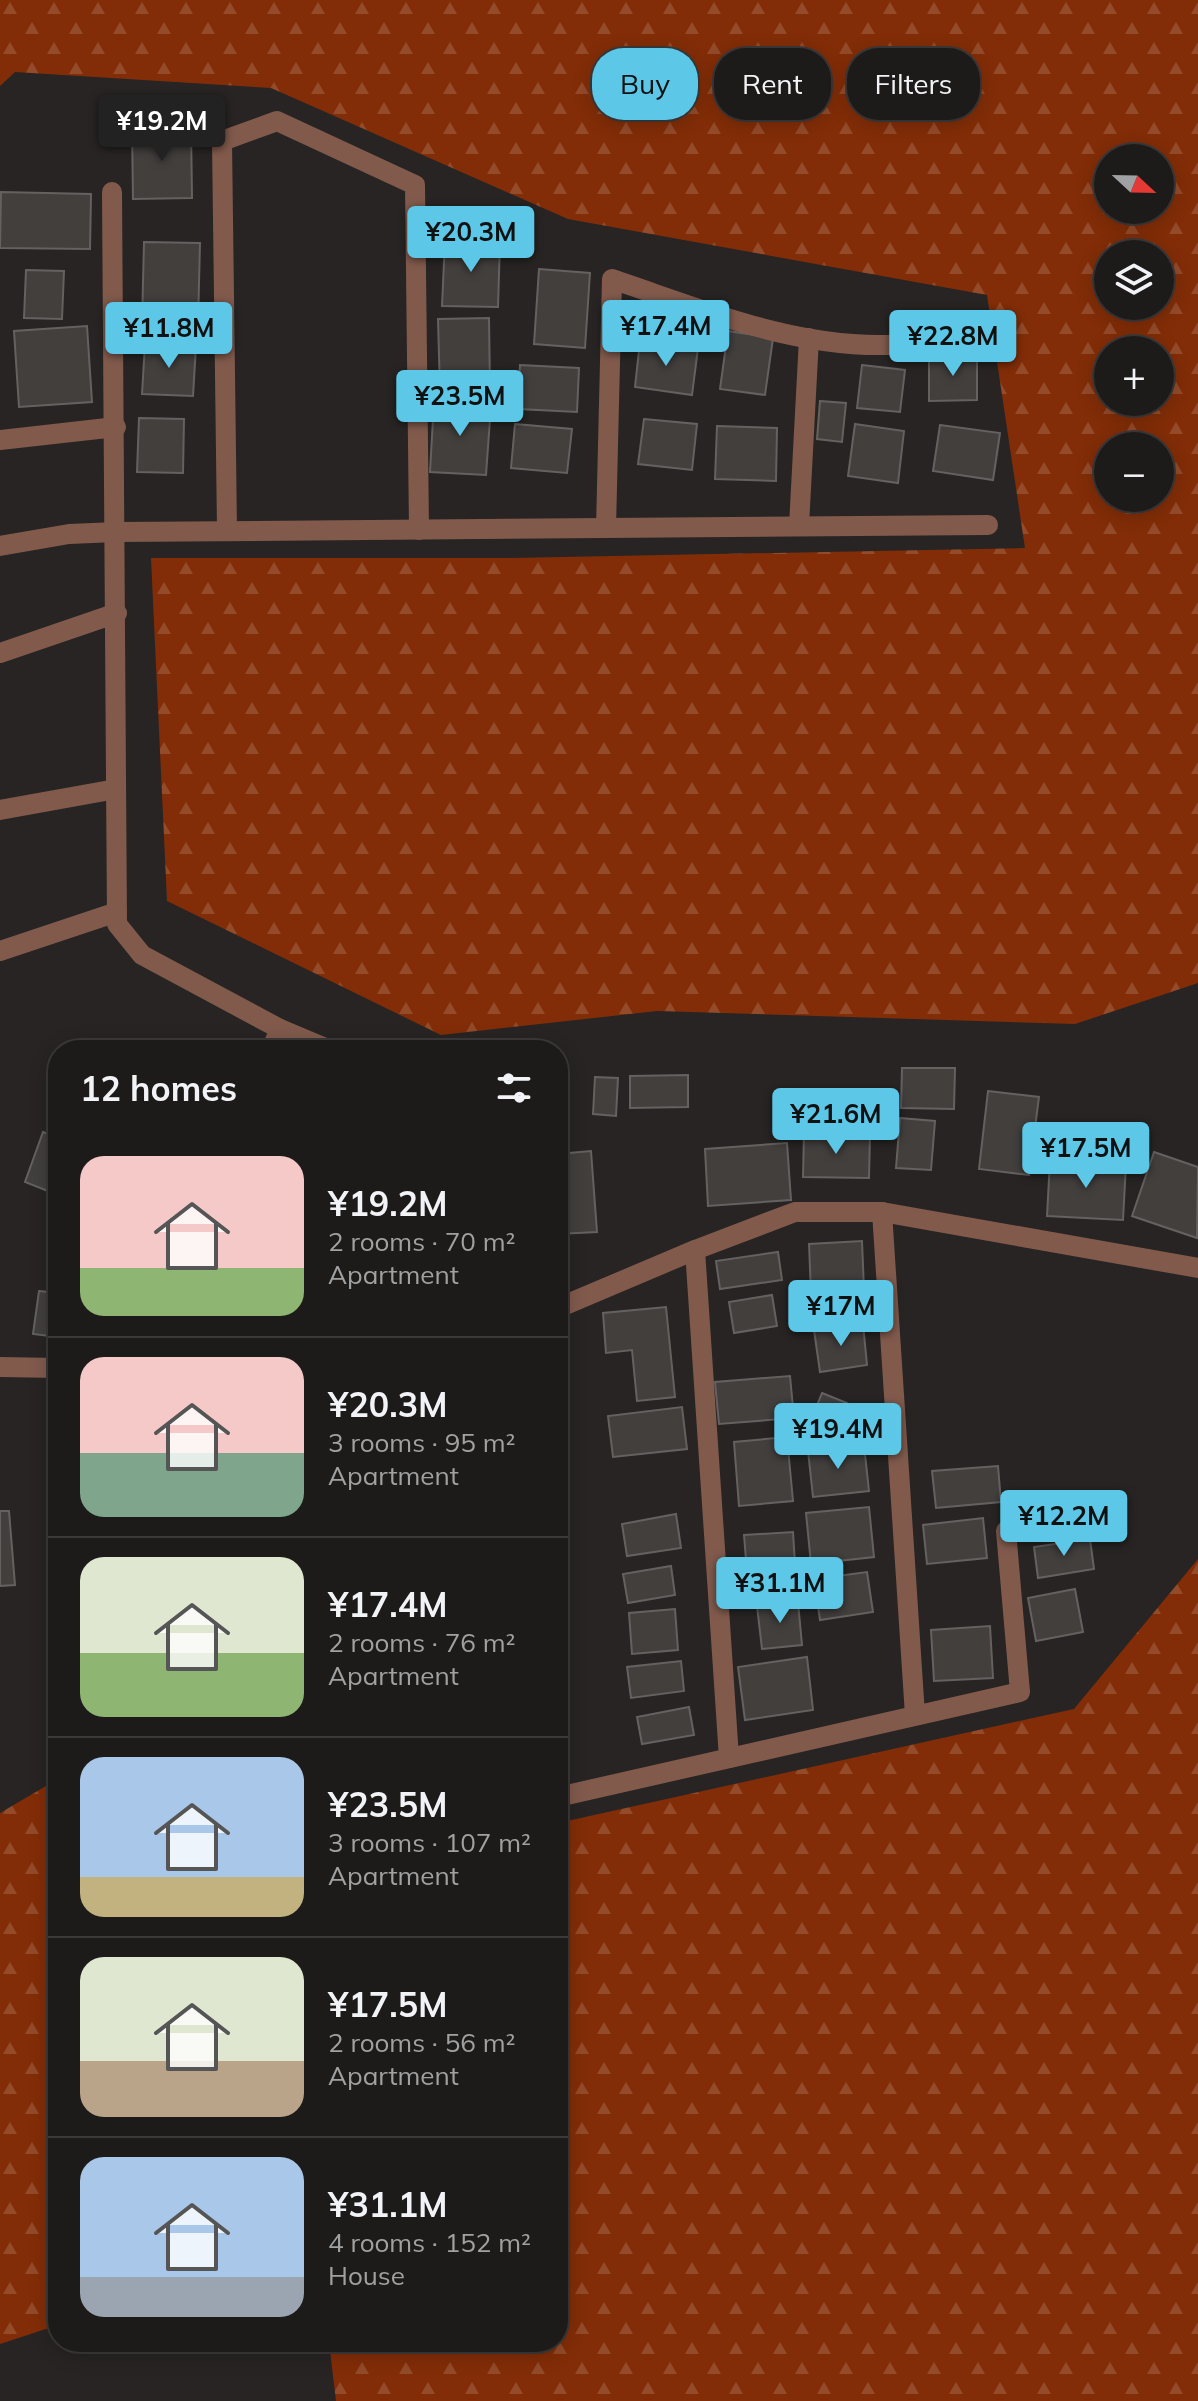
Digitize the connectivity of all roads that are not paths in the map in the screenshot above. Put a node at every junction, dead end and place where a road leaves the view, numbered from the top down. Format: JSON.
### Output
{"nodes":[{"id":1,"x":112,"y":192,"type":"dead end"},
{"id":2,"x":947,"y":337,"type":"dead end"},
{"id":3,"x":809,"y":338,"type":"junction"},
{"id":4,"x":116,"y":427,"type":"junction"},
{"id":5,"x":0,"y":440,"type":"edge"},
{"id":6,"x":988,"y":525,"type":"dead end"},
{"id":7,"x":799,"y":526,"type":"junction"},
{"id":8,"x":606,"y":528,"type":"junction"},
{"id":9,"x":419,"y":530,"type":"junction"},
{"id":10,"x":227,"y":531,"type":"junction"},
{"id":11,"x":116,"y":532,"type":"junction"},
{"id":12,"x":0,"y":546,"type":"edge"},
{"id":13,"x":117,"y":613,"type":"junction"},
{"id":14,"x":0,"y":653,"type":"edge"},
{"id":15,"x":116,"y":789,"type":"junction"},
{"id":16,"x":0,"y":810,"type":"edge"},
{"id":17,"x":117,"y":912,"type":"junction"},
{"id":18,"x":0,"y":951,"type":"edge"},
{"id":19,"x":280,"y":1029,"type":"junction"},
{"id":20,"x":275,"y":1040,"type":"edge"},
{"id":21,"x":306,"y":1040,"type":"edge"},
{"id":22,"x":882,"y":1212,"type":"junction"},
{"id":23,"x":695,"y":1250,"type":"junction"},
{"id":24,"x":1198,"y":1268,"type":"edge"},
{"id":25,"x":568,"y":1304,"type":"edge"},
{"id":26,"x":0,"y":1367,"type":"edge"},
{"id":27,"x":48,"y":1368,"type":"edge"},
{"id":28,"x":1006,"y":1531,"type":"dead end"},
{"id":29,"x":915,"y":1715,"type":"junction"},
{"id":30,"x":729,"y":1758,"type":"junction"},
{"id":31,"x":568,"y":1795,"type":"edge"}],
"edges":[{"from":1,"to":4,"type":"street"},
{"from":2,"to":3,"type":"street"},
{"from":3,"to":7,"type":"street"},
{"from":3,"to":8,"type":"street"},
{"from":4,"to":5,"type":"street"},
{"from":4,"to":11,"type":"street"},
{"from":6,"to":7,"type":"street"},
{"from":7,"to":8,"type":"street"},
{"from":8,"to":9,"type":"street"},
{"from":9,"to":10,"type":"street"},
{"from":9,"to":10,"type":"street"},
{"from":10,"to":11,"type":"street"},
{"from":11,"to":12,"type":"street"},
{"from":11,"to":13,"type":"street"},
{"from":13,"to":14,"type":"street"},
{"from":13,"to":15,"type":"street"},
{"from":15,"to":16,"type":"street"},
{"from":15,"to":17,"type":"street"},
{"from":17,"to":18,"type":"street"},
{"from":17,"to":19,"type":"street"},
{"from":19,"to":20,"type":"street"},
{"from":19,"to":21,"type":"street"},
{"from":22,"to":23,"type":"street"},
{"from":22,"to":24,"type":"street"},
{"from":22,"to":29,"type":"street"},
{"from":23,"to":25,"type":"street"},
{"from":23,"to":30,"type":"street"},
{"from":26,"to":27,"type":"street"},
{"from":28,"to":29,"type":"street"},
{"from":29,"to":30,"type":"street"},
{"from":30,"to":31,"type":"street"}]}
